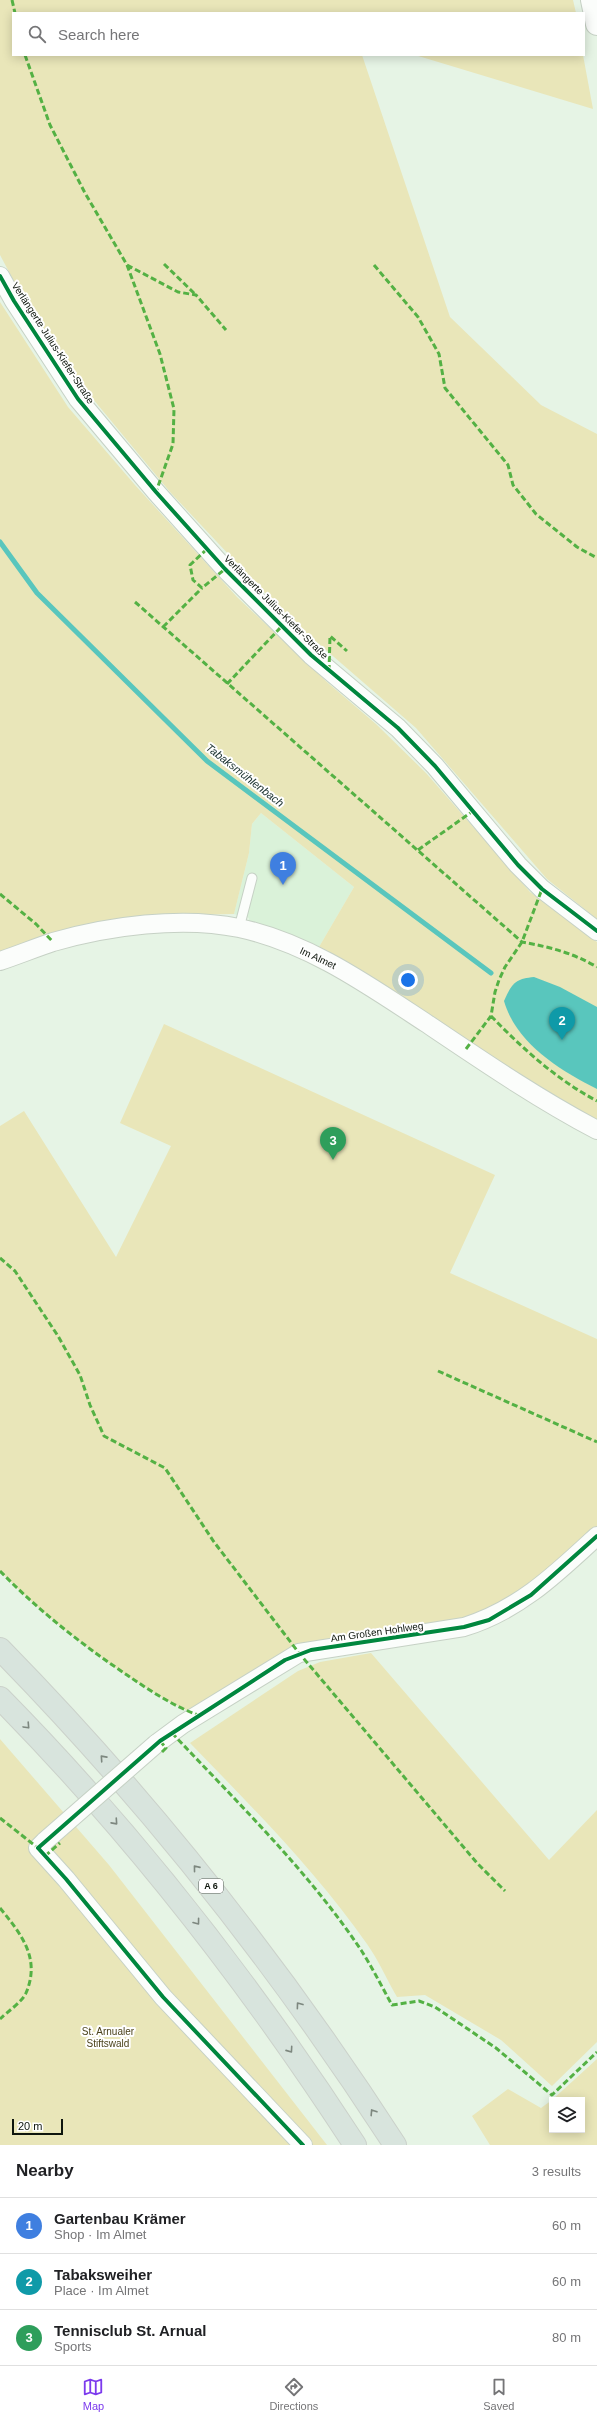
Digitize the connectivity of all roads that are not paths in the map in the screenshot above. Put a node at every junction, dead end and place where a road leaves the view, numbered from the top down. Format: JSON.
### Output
{"nodes":[{"id":1,"x":592,"y":0,"type":"edge"},
{"id":2,"x":597,"y":24,"type":"edge"},
{"id":3,"x":0,"y":276,"type":"edge"},
{"id":4,"x":252,"y":878,"type":"dead end"},
{"id":5,"x":239,"y":928,"type":"junction"},
{"id":6,"x":597,"y":931,"type":"edge"},
{"id":7,"x":0,"y":961,"type":"edge"},
{"id":8,"x":597,"y":1130,"type":"edge"},
{"id":9,"x":597,"y":1536,"type":"edge"},
{"id":10,"x":0,"y":1649,"type":"edge"},
{"id":11,"x":0,"y":1698,"type":"edge"},
{"id":12,"x":303,"y":2145,"type":"edge"},
{"id":13,"x":355,"y":2145,"type":"edge"},
{"id":14,"x":395,"y":2145,"type":"edge"}],
"edges":[{"from":1,"to":2,"type":"street"},
{"from":3,"to":6,"type":"street","name":"Verlängerte Julius-Kiefer-Straße"},
{"from":4,"to":5,"type":"lane"},
{"from":5,"to":7,"type":"street","name":"Im Almet"},
{"from":5,"to":8,"type":"street","name":"Im Almet"},
{"from":9,"to":12,"type":"street","name":"Am Großen Hohlweg","bridge":true},
{"from":14,"to":10,"type":"highway","number":"A 6","one_way":true},
{"from":11,"to":13,"type":"highway","one_way":true}]}
